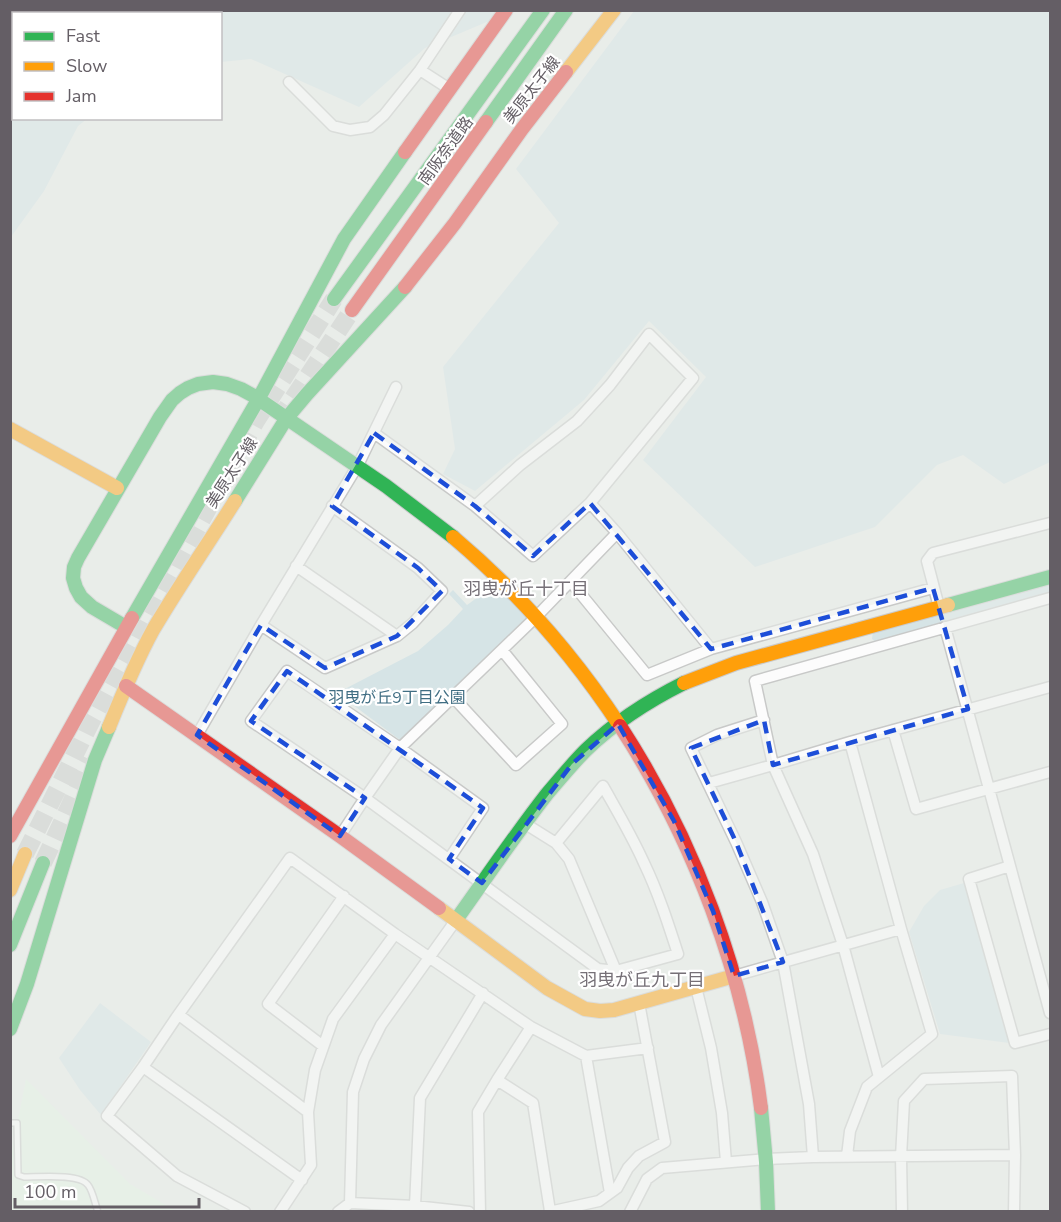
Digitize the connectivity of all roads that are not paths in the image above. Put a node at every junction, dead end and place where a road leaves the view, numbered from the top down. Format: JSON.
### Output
{"nodes":[{"id":1,"x":460,"y":10,"type":"edge"},
{"id":2,"x":506,"y":10,"type":"edge"},
{"id":3,"x":543,"y":10,"type":"edge"},
{"id":4,"x":566,"y":10,"type":"edge"},
{"id":5,"x":614,"y":10,"type":"edge"},
{"id":6,"x":420,"y":70,"type":"junction"},
{"id":7,"x":290,"y":82,"type":"dead end"},
{"id":8,"x":451,"y":90,"type":"junction"},
{"id":9,"x":334,"y":299,"type":"tunnel mouth"},
{"id":10,"x":352,"y":310,"type":"tunnel mouth"},
{"id":11,"x":396,"y":387,"type":"dead end"},
{"id":12,"x":259,"y":398,"type":"junction"},
{"id":13,"x":286,"y":419,"type":"junction"},
{"id":14,"x":10,"y":429,"type":"edge"},
{"id":15,"x":374,"y":434,"type":"junction"},
{"id":16,"x":358,"y":465,"type":"junction"},
{"id":17,"x":117,"y":488,"type":"junction"},
{"id":18,"x":590,"y":503,"type":"junction"},
{"id":19,"x":332,"y":506,"type":"junction"},
{"id":20,"x":475,"y":506,"type":"junction"},
{"id":21,"x":1050,"y":524,"type":"edge"},
{"id":22,"x":617,"y":533,"type":"junction"},
{"id":23,"x":296,"y":566,"type":"junction"},
{"id":24,"x":1050,"y":577,"type":"edge"},
{"id":25,"x":571,"y":582,"type":"junction"},
{"id":26,"x":933,"y":588,"type":"junction"},
{"id":27,"x":1050,"y":598,"type":"edge"},
{"id":28,"x":939,"y":607,"type":"junction"},
{"id":29,"x":536,"y":617,"type":"junction"},
{"id":30,"x":261,"y":625,"type":"junction"},
{"id":31,"x":126,"y":627,"type":"junction"},
{"id":32,"x":866,"y":627,"type":"junction"},
{"id":33,"x":945,"y":627,"type":"junction"},
{"id":34,"x":397,"y":636,"type":"junction"},
{"id":35,"x":871,"y":648,"type":"junction"},
{"id":36,"x":711,"y":649,"type":"junction"},
{"id":37,"x":502,"y":650,"type":"junction"},
{"id":38,"x":126,"y":686,"type":"junction"},
{"id":39,"x":1050,"y":687,"type":"edge"},
{"id":40,"x":453,"y":697,"type":"junction"},
{"id":41,"x":968,"y":710,"type":"junction"},
{"id":42,"x":764,"y":720,"type":"junction"},
{"id":43,"x":618,"y":724,"type":"junction"},
{"id":44,"x":893,"y":730,"type":"junction"},
{"id":45,"x":197,"y":735,"type":"junction"},
{"id":46,"x":850,"y":742,"type":"junction"},
{"id":47,"x":400,"y":748,"type":"junction"},
{"id":48,"x":773,"y":765,"type":"junction"},
{"id":49,"x":1050,"y":772,"type":"edge"},
{"id":50,"x":709,"y":783,"type":"junction"},
{"id":51,"x":989,"y":790,"type":"junction"},
{"id":52,"x":364,"y":798,"type":"junction"},
{"id":53,"x":524,"y":824,"type":"junction"},
{"id":54,"x":10,"y":836,"type":"edge"},
{"id":55,"x":340,"y":836,"type":"junction"},
{"id":56,"x":556,"y":843,"type":"junction"},
{"id":57,"x":25,"y":854,"type":"tunnel mouth"},
{"id":58,"x":448,"y":859,"type":"junction"},
{"id":59,"x":43,"y":863,"type":"tunnel mouth"},
{"id":60,"x":1010,"y":866,"type":"junction"},
{"id":61,"x":482,"y":883,"type":"junction"},
{"id":62,"x":10,"y":890,"type":"edge"},
{"id":63,"x":344,"y":896,"type":"junction"},
{"id":64,"x":456,"y":920,"type":"junction"},
{"id":65,"x":901,"y":929,"type":"junction"},
{"id":66,"x":395,"y":934,"type":"junction"},
{"id":67,"x":10,"y":945,"type":"edge"},
{"id":68,"x":843,"y":945,"type":"junction"},
{"id":69,"x":429,"y":956,"type":"junction"},
{"id":70,"x":783,"y":962,"type":"junction"},
{"id":71,"x":616,"y":971,"type":"junction"},
{"id":72,"x":734,"y":976,"type":"junction"},
{"id":73,"x":696,"y":987,"type":"junction"},
{"id":74,"x":483,"y":993,"type":"junction"},
{"id":75,"x":639,"y":1003,"type":"junction"},
{"id":76,"x":1050,"y":1013,"type":"edge"},
{"id":77,"x":178,"y":1015,"type":"junction"},
{"id":78,"x":531,"y":1026,"type":"junction"},
{"id":79,"x":10,"y":1029,"type":"edge"},
{"id":80,"x":1050,"y":1034,"type":"edge"},
{"id":81,"x":323,"y":1046,"type":"junction"},
{"id":82,"x":648,"y":1048,"type":"junction"},
{"id":83,"x":586,"y":1056,"type":"junction"},
{"id":84,"x":143,"y":1067,"type":"junction"},
{"id":85,"x":879,"y":1077,"type":"junction"},
{"id":86,"x":497,"y":1080,"type":"junction"},
{"id":87,"x":308,"y":1112,"type":"junction"},
{"id":88,"x":10,"y":1123,"type":"edge"},
{"id":89,"x":1014,"y":1155,"type":"junction"},
{"id":90,"x":847,"y":1156,"type":"junction"},
{"id":91,"x":902,"y":1156,"type":"junction"},
{"id":92,"x":813,"y":1157,"type":"junction"},
{"id":93,"x":766,"y":1159,"type":"junction"},
{"id":94,"x":726,"y":1162,"type":"junction"},
{"id":95,"x":302,"y":1180,"type":"junction"},
{"id":96,"x":610,"y":1193,"type":"junction"},
{"id":97,"x":350,"y":1203,"type":"junction"},
{"id":98,"x":416,"y":1206,"type":"junction"},
{"id":99,"x":549,"y":1211,"type":"edge"},
{"id":100,"x":98,"y":1212,"type":"edge"},
{"id":101,"x":245,"y":1212,"type":"edge"},
{"id":102,"x":280,"y":1212,"type":"edge"},
{"id":103,"x":338,"y":1212,"type":"edge"},
{"id":104,"x":469,"y":1212,"type":"edge"},
{"id":105,"x":480,"y":1212,"type":"edge"},
{"id":106,"x":630,"y":1212,"type":"edge"},
{"id":107,"x":768,"y":1212,"type":"edge"},
{"id":108,"x":902,"y":1212,"type":"edge"},
{"id":109,"x":1014,"y":1212,"type":"edge"}],
"edges":[{"from":1,"to":6,"type":"street"},
{"from":2,"to":8,"type":"main road","name":"美原太子線"},
{"from":3,"to":9,"type":"main road","name":"南阪奈道路"},
{"from":4,"to":10,"type":"main road","name":"南阪奈道路"},
{"from":5,"to":13,"type":"main road","name":"美原太子線"},
{"from":6,"to":7,"type":"street"},
{"from":6,"to":8,"type":"street"},
{"from":8,"to":12,"type":"main road","name":"美原太子線"},
{"from":11,"to":15,"type":"street"},
{"from":12,"to":13,"type":"main road"},
{"from":12,"to":17,"type":"main road"},
{"from":12,"to":31,"type":"main road","name":"美原太子線"},
{"from":13,"to":16,"type":"main road"},
{"from":13,"to":38,"type":"main road","name":"美原太子線"},
{"from":14,"to":17,"type":"main road"},
{"from":15,"to":16,"type":"street"},
{"from":15,"to":20,"type":"street"},
{"from":16,"to":19,"type":"street"},
{"from":16,"to":29,"type":"main road"},
{"from":17,"to":31,"type":"main road"},
{"from":18,"to":20,"type":"street"},
{"from":18,"to":20,"type":"street"},
{"from":18,"to":22,"type":"street"},
{"from":19,"to":23,"type":"street"},
{"from":19,"to":34,"type":"street"},
{"from":21,"to":26,"type":"street"},
{"from":22,"to":25,"type":"street"},
{"from":22,"to":36,"type":"street"},
{"from":23,"to":30,"type":"street"},
{"from":23,"to":34,"type":"street"},
{"from":24,"to":28,"type":"main road"},
{"from":25,"to":29,"type":"street"},
{"from":25,"to":36,"type":"street"},
{"from":26,"to":28,"type":"street"},
{"from":26,"to":36,"type":"street"},
{"from":27,"to":33,"type":"street"},
{"from":28,"to":32,"type":"main road"},
{"from":29,"to":37,"type":"street"},
{"from":29,"to":43,"type":"main road"},
{"from":30,"to":34,"type":"street"},
{"from":30,"to":45,"type":"street"},
{"from":31,"to":54,"type":"main road","name":"美原太子線"},
{"from":32,"to":35,"type":"street"},
{"from":32,"to":43,"type":"main road"},
{"from":33,"to":35,"type":"street"},
{"from":33,"to":41,"type":"street"},
{"from":35,"to":42,"type":"street"},
{"from":37,"to":40,"type":"street"},
{"from":37,"to":40,"type":"street"},
{"from":38,"to":45,"type":"main road"},
{"from":38,"to":79,"type":"main road","name":"美原太子線"},
{"from":39,"to":41,"type":"street"},
{"from":40,"to":47,"type":"street"},
{"from":41,"to":44,"type":"street"},
{"from":41,"to":51,"type":"street"},
{"from":42,"to":48,"type":"street"},
{"from":42,"to":50,"type":"street"},
{"from":43,"to":53,"type":"main road"},
{"from":43,"to":72,"type":"main road"},
{"from":44,"to":46,"type":"street"},
{"from":44,"to":51,"type":"street"},
{"from":45,"to":55,"type":"main road"},
{"from":46,"to":48,"type":"street"},
{"from":46,"to":65,"type":"street"},
{"from":47,"to":52,"type":"street"},
{"from":47,"to":52,"type":"street"},
{"from":47,"to":58,"type":"street"},
{"from":48,"to":50,"type":"street"},
{"from":48,"to":68,"type":"street"},
{"from":49,"to":51,"type":"street"},
{"from":50,"to":70,"type":"street"},
{"from":51,"to":60,"type":"street"},
{"from":52,"to":55,"type":"street"},
{"from":52,"to":58,"type":"street"},
{"from":53,"to":56,"type":"street"},
{"from":53,"to":61,"type":"main road"},
{"from":55,"to":64,"type":"main road"},
{"from":56,"to":71,"type":"street"},
{"from":56,"to":71,"type":"street"},
{"from":57,"to":62,"type":"main road"},
{"from":58,"to":61,"type":"street"},
{"from":59,"to":67,"type":"main road"},
{"from":60,"to":76,"type":"street"},
{"from":60,"to":80,"type":"street"},
{"from":61,"to":64,"type":"main road"},
{"from":61,"to":71,"type":"street"},
{"from":63,"to":66,"type":"street"},
{"from":63,"to":77,"type":"street"},
{"from":63,"to":81,"type":"street"},
{"from":64,"to":69,"type":"street"},
{"from":64,"to":75,"type":"main road"},
{"from":65,"to":68,"type":"street"},
{"from":65,"to":85,"type":"street"},
{"from":66,"to":69,"type":"street"},
{"from":66,"to":81,"type":"street"},
{"from":68,"to":70,"type":"street"},
{"from":68,"to":85,"type":"street"},
{"from":69,"to":74,"type":"street"},
{"from":69,"to":97,"type":"street"},
{"from":70,"to":72,"type":"street"},
{"from":70,"to":92,"type":"street"},
{"from":72,"to":73,"type":"main road"},
{"from":72,"to":93,"type":"main road"},
{"from":73,"to":75,"type":"main road"},
{"from":73,"to":94,"type":"street"},
{"from":74,"to":78,"type":"street"},
{"from":74,"to":98,"type":"street"},
{"from":75,"to":82,"type":"street"},
{"from":77,"to":84,"type":"street"},
{"from":77,"to":87,"type":"street"},
{"from":78,"to":83,"type":"street"},
{"from":78,"to":86,"type":"street"},
{"from":81,"to":87,"type":"street"},
{"from":82,"to":83,"type":"street"},
{"from":82,"to":96,"type":"street"},
{"from":83,"to":96,"type":"street"},
{"from":84,"to":95,"type":"street"},
{"from":84,"to":101,"type":"street"},
{"from":85,"to":90,"type":"street"},
{"from":86,"to":99,"type":"street"},
{"from":86,"to":105,"type":"street"},
{"from":87,"to":95,"type":"street"},
{"from":88,"to":100,"type":"lane"},
{"from":89,"to":91,"type":"street"},
{"from":89,"to":91,"type":"street"},
{"from":89,"to":109,"type":"street"},
{"from":90,"to":91,"type":"street"},
{"from":90,"to":92,"type":"street"},
{"from":91,"to":108,"type":"street"},
{"from":92,"to":93,"type":"street"},
{"from":93,"to":94,"type":"street"},
{"from":93,"to":107,"type":"main road"},
{"from":94,"to":106,"type":"street"},
{"from":95,"to":102,"type":"street"},
{"from":96,"to":99,"type":"street"},
{"from":97,"to":98,"type":"street"},
{"from":97,"to":103,"type":"street"},
{"from":98,"to":104,"type":"street"}]}
